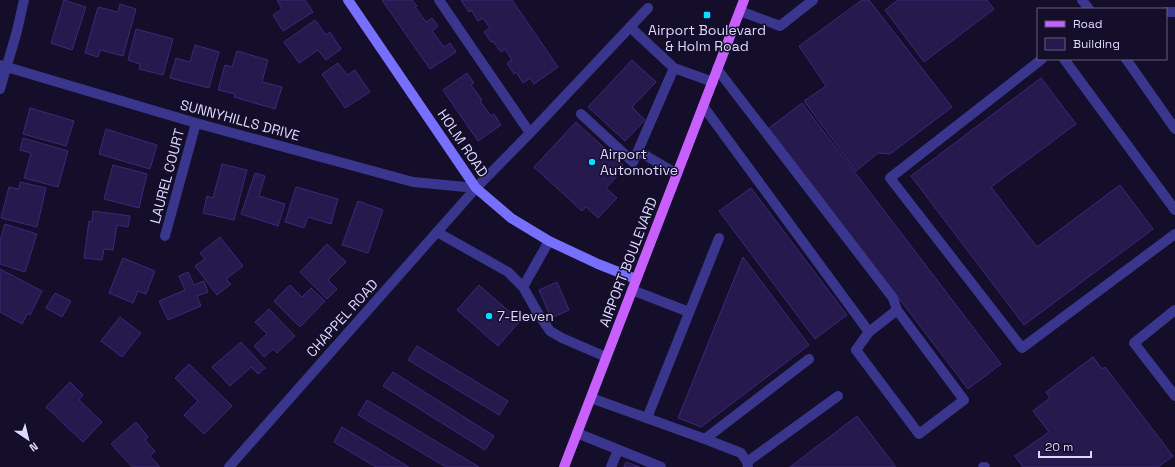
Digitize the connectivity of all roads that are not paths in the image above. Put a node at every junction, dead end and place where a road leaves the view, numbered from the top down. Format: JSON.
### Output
{"nodes":[{"id":1,"x":24,"y":0,"type":"edge"},
{"id":2,"x":348,"y":0,"type":"edge"},
{"id":3,"x":439,"y":0,"type":"edge"},
{"id":4,"x":744,"y":0,"type":"edge"},
{"id":5,"x":813,"y":0,"type":"edge"},
{"id":6,"x":1082,"y":0,"type":"edge"},
{"id":7,"x":648,"y":8,"type":"dead end"},
{"id":8,"x":1088,"y":8,"type":"edge"},
{"id":9,"x":740,"y":11,"type":"junction"},
{"id":10,"x":630,"y":27,"type":"junction"},
{"id":11,"x":1041,"y":60,"type":"edge"},
{"id":12,"x":1065,"y":60,"type":"edge"},
{"id":13,"x":1127,"y":60,"type":"edge"},
{"id":14,"x":3,"y":66,"type":"edge"},
{"id":15,"x":674,"y":68,"type":"junction"},
{"id":16,"x":718,"y":69,"type":"junction"},
{"id":17,"x":713,"y":82,"type":"junction"},
{"id":18,"x":0,"y":89,"type":"edge"},
{"id":19,"x":703,"y":106,"type":"junction"},
{"id":20,"x":581,"y":114,"type":"dead end"},
{"id":21,"x":196,"y":123,"type":"junction"},
{"id":22,"x":1175,"y":129,"type":"edge"},
{"id":23,"x":530,"y":133,"type":"junction"},
{"id":24,"x":638,"y":151,"type":"junction"},
{"id":25,"x":677,"y":174,"type":"junction"},
{"id":26,"x":476,"y":188,"type":"junction"},
{"id":27,"x":1175,"y":210,"type":"edge"},
{"id":28,"x":437,"y":232,"type":"junction"},
{"id":29,"x":1175,"y":234,"type":"edge"},
{"id":30,"x":165,"y":236,"type":"dead end"},
{"id":31,"x":719,"y":238,"type":"dead end"},
{"id":32,"x":548,"y":241,"type":"junction"},
{"id":33,"x":636,"y":279,"type":"junction"},
{"id":34,"x":523,"y":287,"type":"junction"},
{"id":35,"x":632,"y":290,"type":"junction"},
{"id":36,"x":897,"y":310,"type":"junction"},
{"id":37,"x":689,"y":312,"type":"junction"},
{"id":38,"x":1174,"y":312,"type":"edge"},
{"id":39,"x":869,"y":332,"type":"junction"},
{"id":40,"x":606,"y":357,"type":"junction"},
{"id":41,"x":809,"y":360,"type":"dead end"},
{"id":42,"x":838,"y":396,"type":"dead end"},
{"id":43,"x":1175,"y":396,"type":"edge"},
{"id":44,"x":591,"y":398,"type":"junction"},
{"id":45,"x":647,"y":418,"type":"junction"},
{"id":46,"x":578,"y":433,"type":"junction"},
{"id":47,"x":705,"y":439,"type":"junction"},
{"id":48,"x":618,"y":450,"type":"junction"},
{"id":49,"x":748,"y":465,"type":"edge"},
{"id":50,"x":229,"y":467,"type":"edge"},
{"id":51,"x":564,"y":467,"type":"edge"},
{"id":52,"x":611,"y":467,"type":"edge"},
{"id":53,"x":661,"y":467,"type":"edge"}],
"edges":[{"from":1,"to":14,"type":"street"},
{"from":2,"to":26,"type":"street","name":"HOLM ROAD"},
{"from":3,"to":23,"type":"street"},
{"from":4,"to":9,"type":"main road","name":"AIRPORT BOULEVARD"},
{"from":5,"to":9,"type":"street"},
{"from":6,"to":8,"type":"street"},
{"from":7,"to":10,"type":"street","name":"CHAPPEL ROAD"},
{"from":9,"to":16,"type":"main road","name":"AIRPORT BOULEVARD"},
{"from":10,"to":15,"type":"street"},
{"from":10,"to":23,"type":"street","name":"CHAPPEL ROAD"},
{"from":11,"to":29,"type":"street"},
{"from":12,"to":27,"type":"street"},
{"from":13,"to":22,"type":"street"},
{"from":14,"to":18,"type":"street"},
{"from":14,"to":21,"type":"street","name":"SUNNYHILLS DRIVE"},
{"from":15,"to":17,"type":"street"},
{"from":15,"to":24,"type":"street"},
{"from":16,"to":17,"type":"main road","name":"AIRPORT BOULEVARD"},
{"from":16,"to":36,"type":"street"},
{"from":17,"to":19,"type":"main road","name":"AIRPORT BOULEVARD"},
{"from":19,"to":25,"type":"main road","name":"AIRPORT BOULEVARD"},
{"from":19,"to":39,"type":"street"},
{"from":20,"to":24,"type":"street"},
{"from":21,"to":26,"type":"street","name":"SUNNYHILLS DRIVE"},
{"from":21,"to":30,"type":"street","name":"LAUREL COURT"},
{"from":23,"to":26,"type":"street","name":"CHAPPEL ROAD"},
{"from":24,"to":25,"type":"street"},
{"from":25,"to":33,"type":"main road","name":"AIRPORT BOULEVARD"},
{"from":26,"to":28,"type":"street","name":"CHAPPEL ROAD"},
{"from":26,"to":32,"type":"street","name":"HOLM ROAD"},
{"from":28,"to":34,"type":"street"},
{"from":28,"to":50,"type":"street","name":"CHAPPEL ROAD"},
{"from":31,"to":37,"type":"street"},
{"from":32,"to":33,"type":"street","name":"HOLM ROAD"},
{"from":32,"to":34,"type":"street"},
{"from":33,"to":35,"type":"main road","name":"AIRPORT BOULEVARD"},
{"from":34,"to":40,"type":"street"},
{"from":35,"to":37,"type":"street"},
{"from":35,"to":40,"type":"main road","name":"AIRPORT BOULEVARD"},
{"from":36,"to":39,"type":"street"},
{"from":36,"to":39,"type":"street"},
{"from":37,"to":45,"type":"street"},
{"from":38,"to":43,"type":"street"},
{"from":40,"to":44,"type":"main road","name":"AIRPORT BOULEVARD"},
{"from":41,"to":47,"type":"street"},
{"from":42,"to":49,"type":"street"},
{"from":44,"to":45,"type":"street"},
{"from":44,"to":46,"type":"main road","name":"AIRPORT BOULEVARD"},
{"from":45,"to":47,"type":"street"},
{"from":46,"to":48,"type":"street"},
{"from":46,"to":51,"type":"main road","name":"AIRPORT BOULEVARD"},
{"from":47,"to":49,"type":"street"},
{"from":48,"to":52,"type":"street"},
{"from":48,"to":53,"type":"street"}]}
